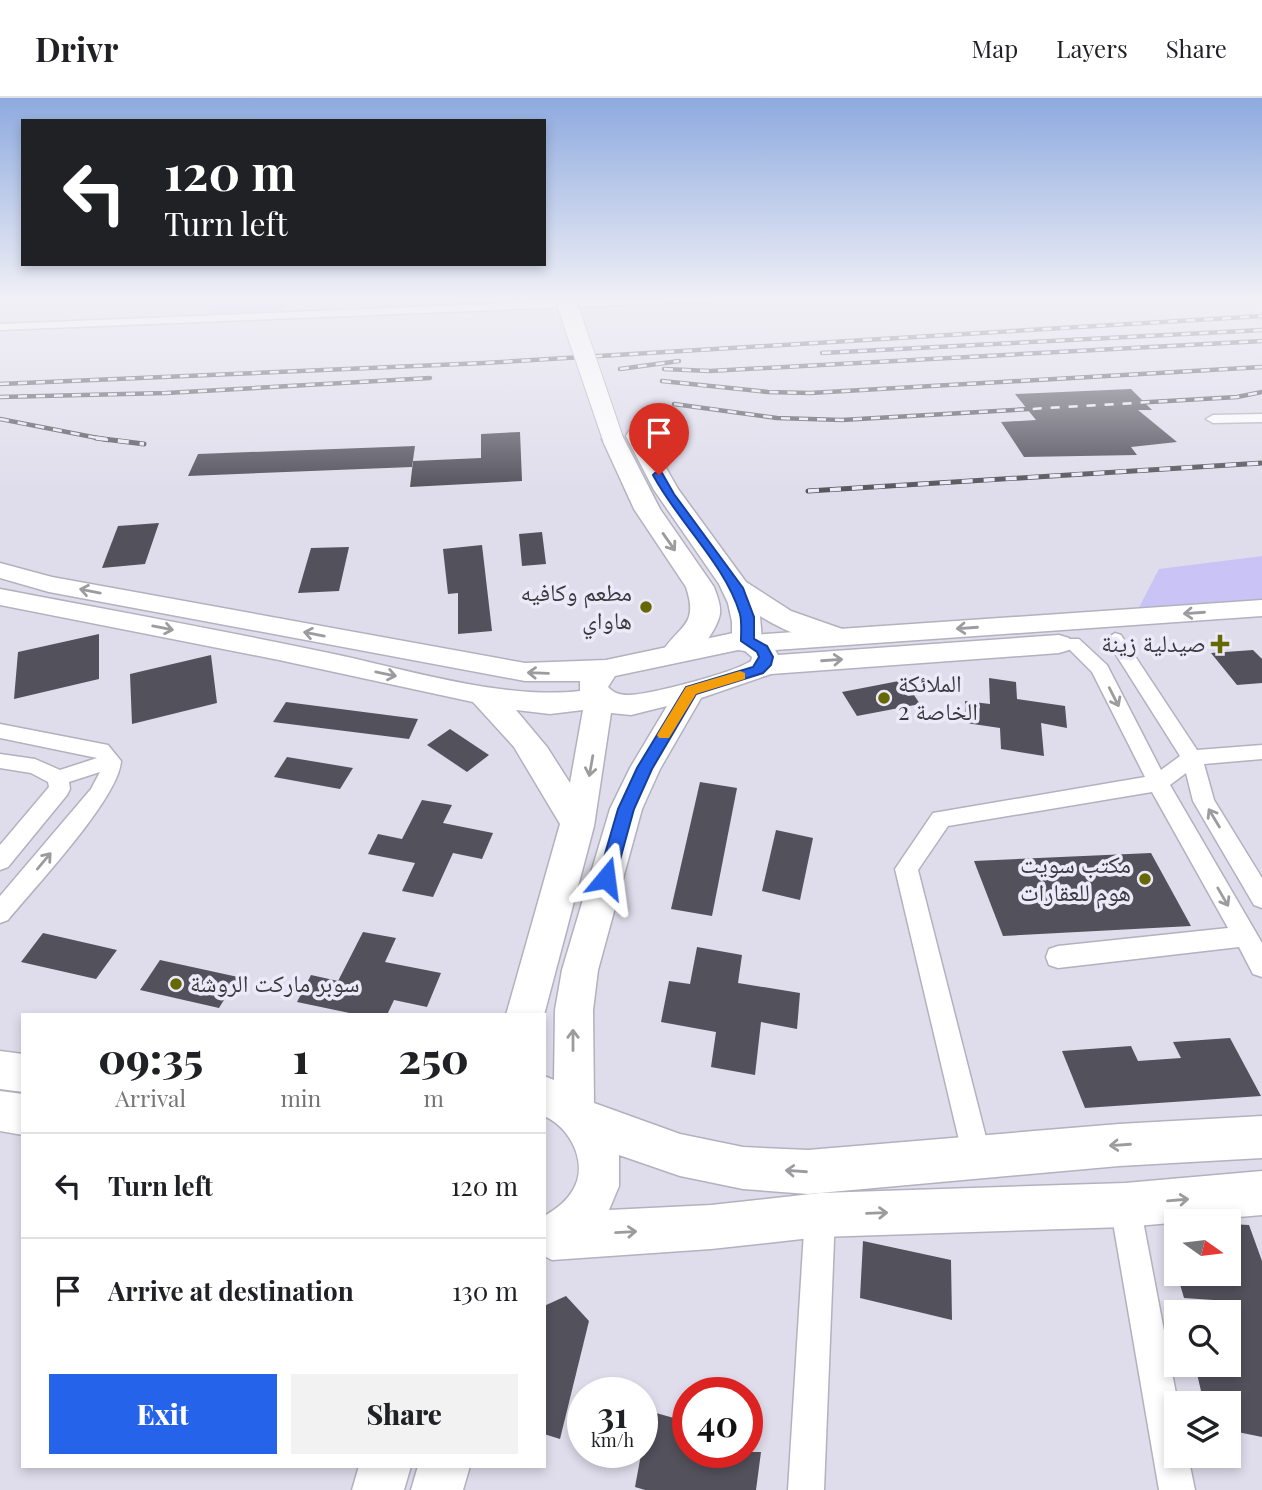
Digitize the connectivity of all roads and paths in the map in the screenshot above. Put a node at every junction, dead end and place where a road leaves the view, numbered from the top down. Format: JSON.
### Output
{"nodes":[{"id":1,"x":593,"y":363,"type":"edge"},
{"id":2,"x":628,"y":411,"type":"dead end"},
{"id":3,"x":1262,"y":418,"type":"edge"},
{"id":4,"x":1213,"y":419,"type":"dead end"},
{"id":5,"x":625,"y":438,"type":"junction"},
{"id":6,"x":0,"y":570,"type":"edge"},
{"id":7,"x":736,"y":588,"type":"junction"},
{"id":8,"x":0,"y":597,"type":"edge"},
{"id":9,"x":1262,"y":608,"type":"edge"},
{"id":10,"x":1262,"y":627,"type":"edge"},
{"id":11,"x":835,"y":637,"type":"junction"},
{"id":12,"x":1115,"y":639,"type":"junction"},
{"id":13,"x":1073,"y":643,"type":"junction"},
{"id":14,"x":755,"y":650,"type":"junction"},
{"id":15,"x":677,"y":652,"type":"junction"},
{"id":16,"x":602,"y":684,"type":"junction"},
{"id":17,"x":691,"y":691,"type":"junction"},
{"id":18,"x":480,"y":693,"type":"junction"},
{"id":19,"x":0,"y":731,"type":"edge"},
{"id":20,"x":1262,"y":752,"type":"edge"},
{"id":21,"x":1192,"y":758,"type":"junction"},
{"id":22,"x":0,"y":761,"type":"edge"},
{"id":23,"x":111,"y":761,"type":"junction"},
{"id":24,"x":58,"y":778,"type":"junction"},
{"id":25,"x":1158,"y":783,"type":"junction"},
{"id":26,"x":578,"y":826,"type":"junction"},
{"id":27,"x":0,"y":861,"type":"edge"},
{"id":28,"x":1262,"y":896,"type":"edge"},
{"id":29,"x":0,"y":913,"type":"edge"},
{"id":30,"x":1245,"y":936,"type":"junction"},
{"id":31,"x":1058,"y":957,"type":"dead end"},
{"id":32,"x":1262,"y":966,"type":"edge"},
{"id":33,"x":529,"y":999,"type":"edge"},
{"id":34,"x":512,"y":1013,"type":"edge"},
{"id":35,"x":0,"y":1070,"type":"edge"},
{"id":36,"x":21,"y":1073,"type":"edge"},
{"id":37,"x":568,"y":1109,"type":"edge"},
{"id":38,"x":1262,"y":1137,"type":"edge"},
{"id":39,"x":977,"y":1157,"type":"junction"},
{"id":40,"x":1262,"y":1193,"type":"edge"},
{"id":41,"x":1125,"y":1205,"type":"junction"},
{"id":42,"x":820,"y":1215,"type":"junction"},
{"id":43,"x":551,"y":1237,"type":"edge"},
{"id":44,"x":384,"y":1468,"type":"edge"},
{"id":45,"x":443,"y":1468,"type":"edge"},
{"id":46,"x":378,"y":1490,"type":"edge"},
{"id":47,"x":437,"y":1490,"type":"edge"},
{"id":48,"x":806,"y":1490,"type":"edge"},
{"id":49,"x":1177,"y":1490,"type":"edge"}],
"edges":[{"from":1,"to":5,"type":"main road","bridge":true},
{"from":2,"to":5,"type":"main road"},
{"from":3,"to":4,"type":"street"},
{"from":5,"to":7,"type":"main road"},
{"from":5,"to":15,"type":"main road","one_way":true},
{"from":16,"to":6,"type":"street","one_way":true},
{"from":7,"to":11,"type":"main road"},
{"from":7,"to":14,"type":"main road"},
{"from":8,"to":18,"type":"street","one_way":true},
{"from":9,"to":11,"type":"street","one_way":true},
{"from":10,"to":12,"type":"street"},
{"from":11,"to":14,"type":"street"},
{"from":12,"to":13,"type":"street"},
{"from":12,"to":21,"type":"street"},
{"from":14,"to":13,"type":"street","one_way":true},
{"from":13,"to":25,"type":"street","one_way":true},
{"from":14,"to":15,"type":"street"},
{"from":14,"to":17,"type":"street"},
{"from":15,"to":16,"type":"street"},
{"from":16,"to":17,"type":"street"},
{"from":16,"to":18,"type":"street"},
{"from":16,"to":26,"type":"street","one_way":true},
{"from":37,"to":17,"type":"street","one_way":true},
{"from":18,"to":26,"type":"street"},
{"from":19,"to":23,"type":"street"},
{"from":20,"to":21,"type":"street"},
{"from":21,"to":25,"type":"street"},
{"from":28,"to":21,"type":"street","one_way":true},
{"from":22,"to":24,"type":"street"},
{"from":23,"to":24,"type":"street"},
{"from":29,"to":23,"type":"street","one_way":true},
{"from":24,"to":27,"type":"street"},
{"from":25,"to":30,"type":"street","one_way":true},
{"from":25,"to":39,"type":"street"},
{"from":26,"to":33,"type":"street"},
{"from":30,"to":31,"type":"street"},
{"from":30,"to":32,"type":"street"},
{"from":33,"to":34,"type":"street"},
{"from":35,"to":36,"type":"street"},
{"from":39,"to":37,"type":"street","one_way":true},
{"from":37,"to":43,"type":"street"},
{"from":38,"to":39,"type":"street","one_way":true},
{"from":41,"to":40,"type":"street","one_way":true},
{"from":42,"to":41,"type":"street","one_way":true},
{"from":41,"to":49,"type":"street"},
{"from":43,"to":42,"type":"street","one_way":true},
{"from":42,"to":48,"type":"street"},
{"from":44,"to":46,"type":"street"},
{"from":45,"to":47,"type":"street"}]}
